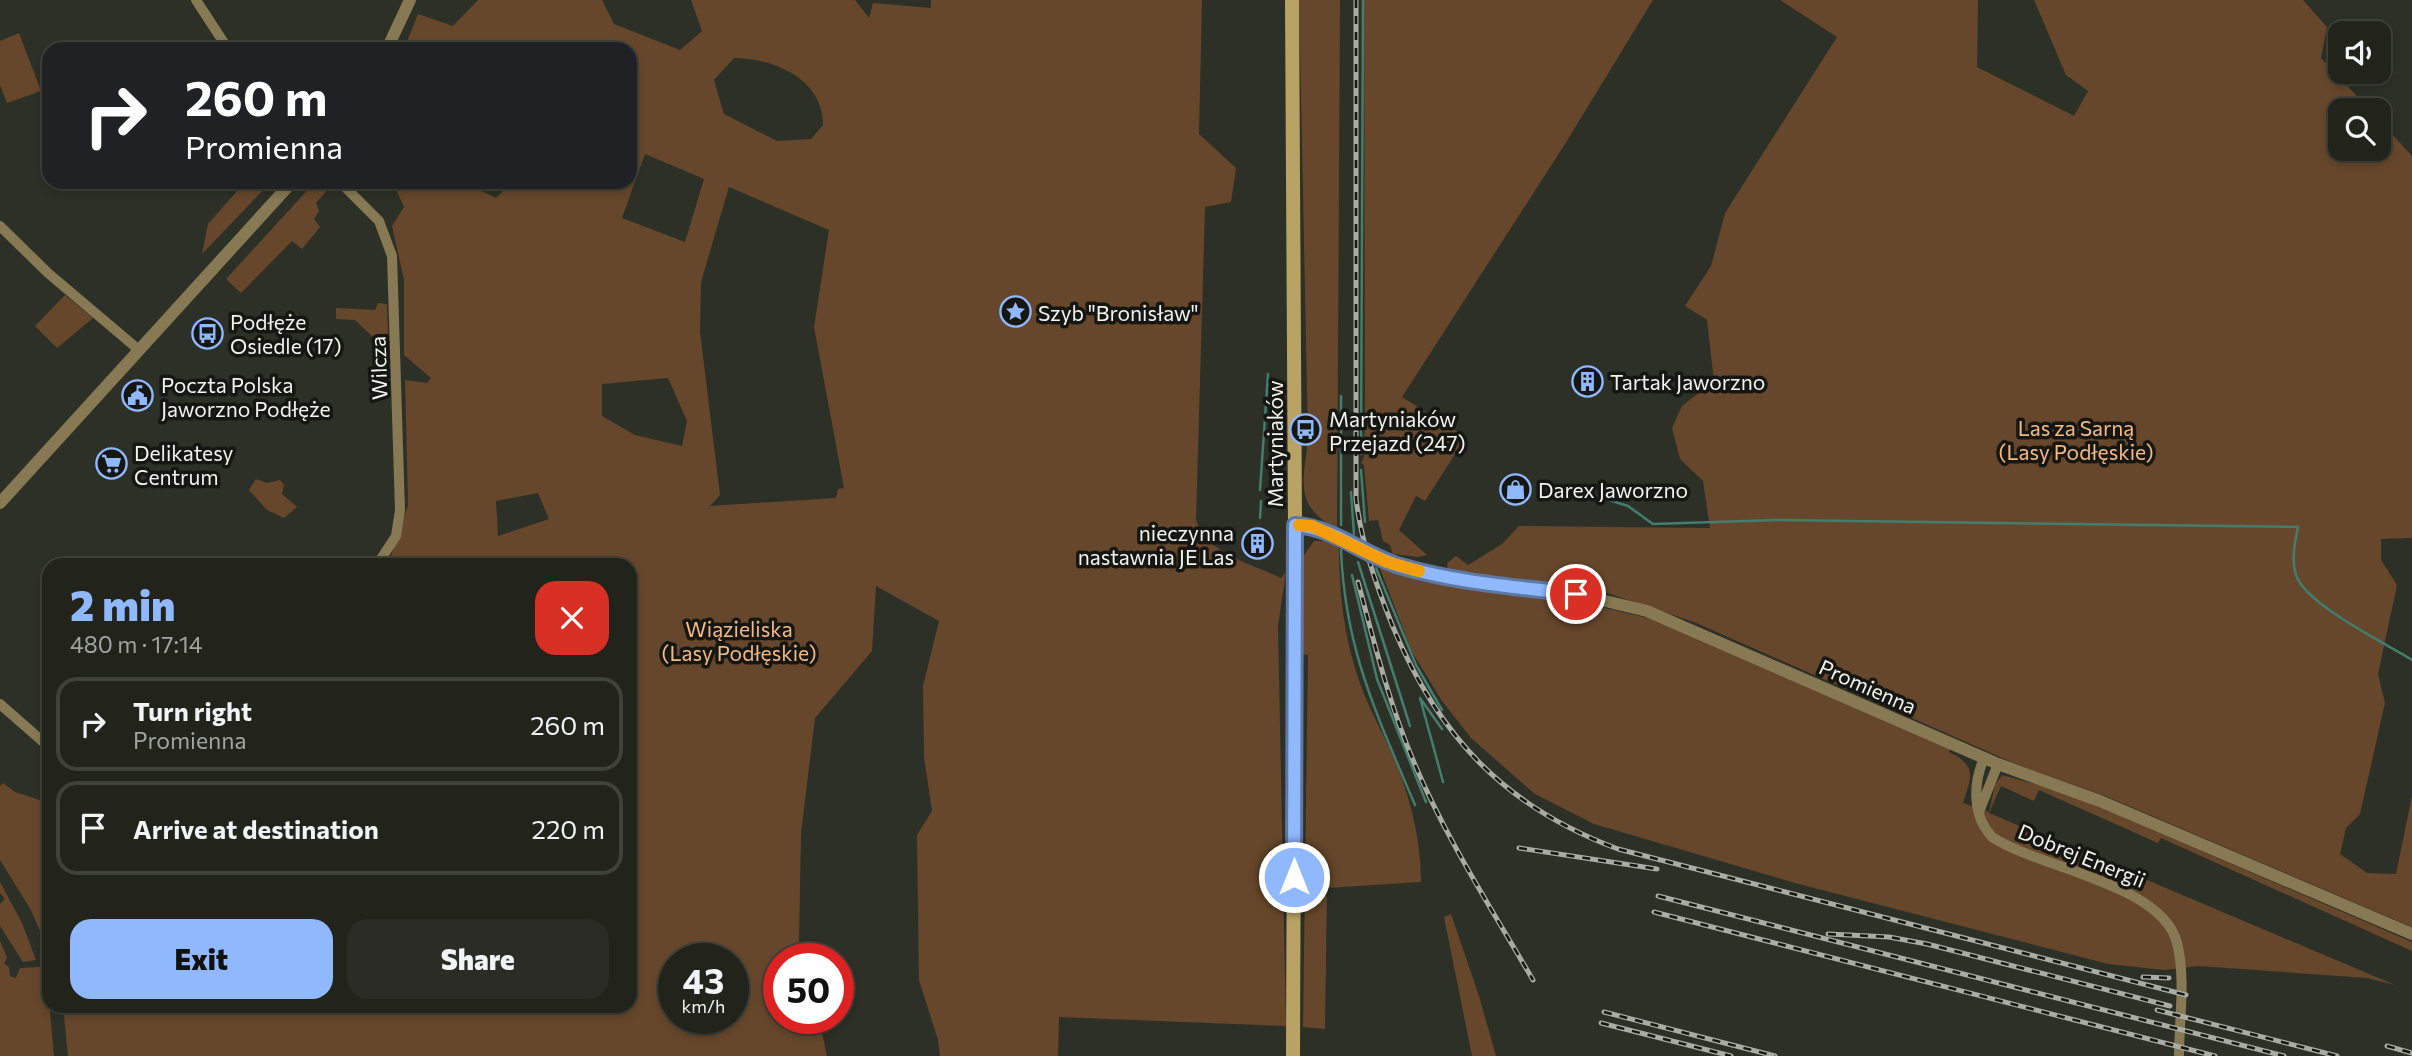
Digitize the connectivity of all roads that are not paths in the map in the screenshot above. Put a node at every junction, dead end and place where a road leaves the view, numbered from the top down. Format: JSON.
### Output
{"nodes":[{"id":1,"x":196,"y":0,"type":"edge"},
{"id":2,"x":410,"y":0,"type":"edge"},
{"id":3,"x":1292,"y":0,"type":"edge"},
{"id":4,"x":223,"y":42,"type":"edge"},
{"id":5,"x":390,"y":42,"type":"edge"},
{"id":6,"x":286,"y":189,"type":"edge"},
{"id":7,"x":347,"y":189,"type":"edge"},
{"id":8,"x":0,"y":226,"type":"edge"},
{"id":9,"x":139,"y":350,"type":"junction"},
{"id":10,"x":0,"y":503,"type":"edge"},
{"id":11,"x":1295,"y":525,"type":"junction"},
{"id":12,"x":382,"y":558,"type":"edge"},
{"id":13,"x":0,"y":704,"type":"edge"},
{"id":14,"x":42,"y":741,"type":"edge"},
{"id":15,"x":1984,"y":758,"type":"junction"},
{"id":16,"x":1998,"y":764,"type":"junction"},
{"id":17,"x":1979,"y":813,"type":"junction"},
{"id":18,"x":2412,"y":934,"type":"edge"},
{"id":19,"x":1293,"y":1056,"type":"edge"},
{"id":20,"x":2179,"y":1056,"type":"edge"}],
"edges":[{"from":1,"to":4,"type":"street"},
{"from":2,"to":5,"type":"street"},
{"from":3,"to":11,"type":"main road","name":"Martyniaków"},
{"from":6,"to":9,"type":"street"},
{"from":7,"to":12,"type":"street","name":"Wilcza"},
{"from":8,"to":9,"type":"street"},
{"from":9,"to":10,"type":"street"},
{"from":11,"to":15,"type":"street","name":"Promienna"},
{"from":11,"to":19,"type":"main road","name":"Martyniaków"},
{"from":13,"to":14,"type":"street"},
{"from":15,"to":16,"type":"street","name":"Promienna"},
{"from":15,"to":17,"type":"street"},
{"from":16,"to":17,"type":"street"},
{"from":16,"to":18,"type":"street","name":"Promienna"},
{"from":17,"to":20,"type":"street","name":"Dobrej Energii"}]}
